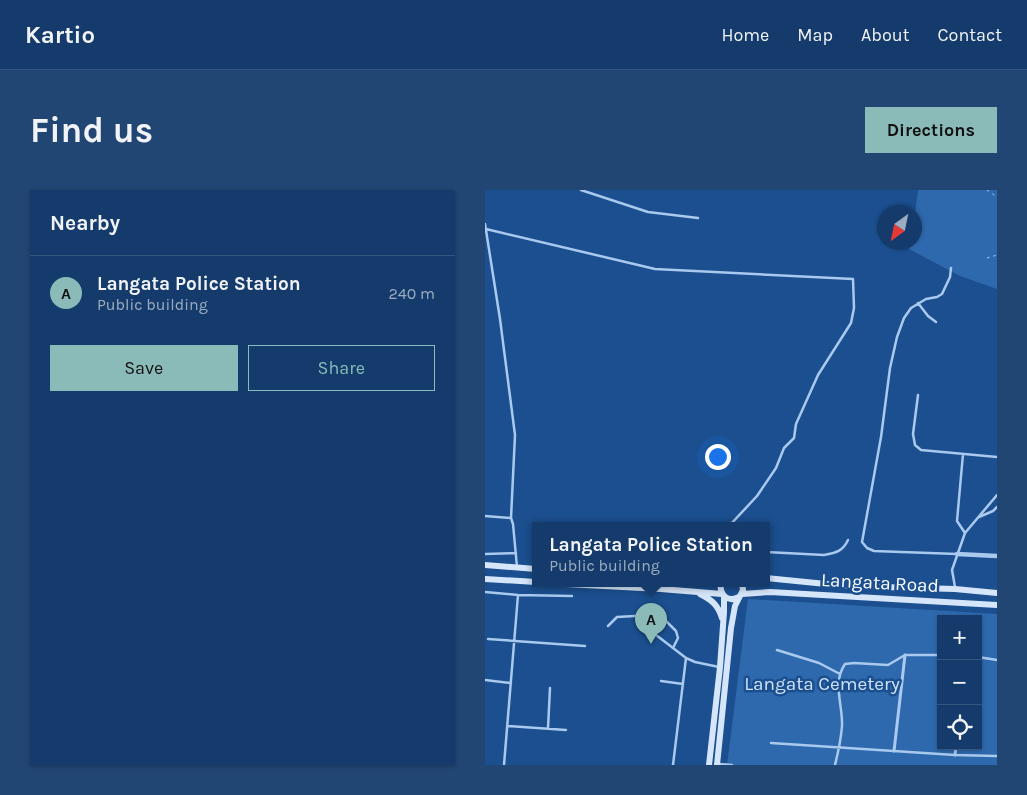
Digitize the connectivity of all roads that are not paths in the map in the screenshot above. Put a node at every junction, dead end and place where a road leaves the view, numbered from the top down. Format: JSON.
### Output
{"nodes":[{"id":1,"x":581,"y":190,"type":"edge"},
{"id":2,"x":698,"y":218,"type":"dead end"},
{"id":3,"x":485,"y":224,"type":"edge"},
{"id":4,"x":485,"y":230,"type":"edge"},
{"id":5,"x":951,"y":268,"type":"dead end"},
{"id":6,"x":918,"y":303,"type":"junction"},
{"id":7,"x":936,"y":322,"type":"dead end"},
{"id":8,"x":918,"y":395,"type":"dead end"},
{"id":9,"x":963,"y":454,"type":"junction"},
{"id":10,"x":997,"y":457,"type":"edge"},
{"id":11,"x":997,"y":495,"type":"edge"},
{"id":12,"x":997,"y":507,"type":"edge"},
{"id":13,"x":485,"y":516,"type":"edge"},
{"id":14,"x":511,"y":518,"type":"junction"},
{"id":15,"x":978,"y":518,"type":"junction"},
{"id":16,"x":733,"y":522,"type":"edge"},
{"id":17,"x":965,"y":533,"type":"junction"},
{"id":18,"x":849,"y":540,"type":"dead end"},
{"id":19,"x":770,"y":552,"type":"edge"},
{"id":20,"x":516,"y":553,"type":"junction"},
{"id":21,"x":485,"y":554,"type":"edge"},
{"id":22,"x":957,"y":554,"type":"junction"},
{"id":23,"x":997,"y":556,"type":"edge"},
{"id":24,"x":486,"y":565,"type":"edge"},
{"id":25,"x":517,"y":568,"type":"junction"},
{"id":26,"x":532,"y":569,"type":"edge"},
{"id":27,"x":770,"y":578,"type":"edge"},
{"id":28,"x":486,"y":579,"type":"edge"},
{"id":29,"x":532,"y":582,"type":"edge"},
{"id":30,"x":623,"y":587,"type":"edge"},
{"id":31,"x":720,"y":587,"type":"edge"},
{"id":32,"x":743,"y":587,"type":"edge"},
{"id":33,"x":955,"y":589,"type":"junction"},
{"id":34,"x":485,"y":592,"type":"edge"},
{"id":35,"x":696,"y":593,"type":"junction"},
{"id":36,"x":997,"y":593,"type":"edge"},
{"id":37,"x":518,"y":595,"type":"junction"},
{"id":38,"x":723,"y":595,"type":"junction"},
{"id":39,"x":741,"y":595,"type":"junction"},
{"id":40,"x":572,"y":596,"type":"dead end"},
{"id":41,"x":997,"y":605,"type":"edge"},
{"id":42,"x":644,"y":616,"type":"junction"},
{"id":43,"x":723,"y":622,"type":"junction"},
{"id":44,"x":608,"y":626,"type":"dead end"},
{"id":45,"x":488,"y":639,"type":"dead end"},
{"id":46,"x":515,"y":641,"type":"junction"},
{"id":47,"x":585,"y":646,"type":"dead end"},
{"id":48,"x":673,"y":648,"type":"junction"},
{"id":49,"x":777,"y":650,"type":"dead end"},
{"id":50,"x":905,"y":655,"type":"junction"},
{"id":51,"x":937,"y":655,"type":"edge"},
{"id":52,"x":686,"y":658,"type":"junction"},
{"id":53,"x":982,"y":658,"type":"edge"},
{"id":54,"x":997,"y":660,"type":"edge"},
{"id":55,"x":720,"y":667,"type":"junction"},
{"id":56,"x":840,"y":674,"type":"junction"},
{"id":57,"x":485,"y":680,"type":"edge"},
{"id":58,"x":661,"y":681,"type":"dead end"},
{"id":59,"x":511,"y":683,"type":"junction"},
{"id":60,"x":683,"y":684,"type":"junction"},
{"id":61,"x":550,"y":688,"type":"dead end"},
{"id":62,"x":508,"y":726,"type":"junction"},
{"id":63,"x":548,"y":728,"type":"junction"},
{"id":64,"x":566,"y":730,"type":"dead end"},
{"id":65,"x":771,"y":743,"type":"dead end"},
{"id":66,"x":839,"y":748,"type":"junction"},
{"id":67,"x":956,"y":750,"type":"edge"},
{"id":68,"x":894,"y":751,"type":"junction"},
{"id":69,"x":955,"y":755,"type":"junction"},
{"id":70,"x":997,"y":756,"type":"edge"},
{"id":71,"x":717,"y":764,"type":"edge"},
{"id":72,"x":504,"y":765,"type":"edge"},
{"id":73,"x":673,"y":765,"type":"edge"},
{"id":74,"x":709,"y":765,"type":"edge"},
{"id":75,"x":732,"y":765,"type":"edge"},
{"id":76,"x":835,"y":765,"type":"edge"}],
"edges":[{"from":1,"to":2,"type":"lane"},
{"from":3,"to":4,"type":"lane"},
{"from":4,"to":14,"type":"lane"},
{"from":4,"to":16,"type":"lane"},
{"from":5,"to":6,"type":"lane"},
{"from":6,"to":7,"type":"lane"},
{"from":6,"to":22,"type":"lane"},
{"from":8,"to":9,"type":"lane"},
{"from":9,"to":10,"type":"lane"},
{"from":9,"to":17,"type":"lane"},
{"from":11,"to":15,"type":"lane"},
{"from":12,"to":15,"type":"lane"},
{"from":13,"to":14,"type":"lane"},
{"from":14,"to":20,"type":"lane"},
{"from":15,"to":17,"type":"lane"},
{"from":17,"to":22,"type":"lane"},
{"from":18,"to":19,"type":"lane"},
{"from":20,"to":21,"type":"lane"},
{"from":20,"to":25,"type":"lane"},
{"from":22,"to":23,"type":"street"},
{"from":22,"to":33,"type":"lane"},
{"from":24,"to":25,"type":"main road"},
{"from":25,"to":26,"type":"main road"},
{"from":27,"to":33,"type":"main road","name":"Langata Road"},
{"from":28,"to":29,"type":"main road"},
{"from":30,"to":35,"type":"main road"},
{"from":31,"to":38,"type":"main road"},
{"from":32,"to":39,"type":"main road"},
{"from":33,"to":36,"type":"main road","name":"Langata Road"},
{"from":34,"to":37,"type":"lane"},
{"from":35,"to":38,"type":"main road","name":"Langata Road"},
{"from":35,"to":43,"type":"main road"},
{"from":37,"to":40,"type":"lane"},
{"from":37,"to":46,"type":"lane"},
{"from":38,"to":39,"type":"main road","name":"Langata Road"},
{"from":38,"to":43,"type":"main road"},
{"from":39,"to":41,"type":"main road","name":"Langata Road"},
{"from":39,"to":71,"type":"main road"},
{"from":42,"to":44,"type":"lane"},
{"from":42,"to":48,"type":"lane"},
{"from":42,"to":48,"type":"lane"},
{"from":43,"to":55,"type":"main road"},
{"from":45,"to":46,"type":"lane"},
{"from":46,"to":47,"type":"lane"},
{"from":46,"to":59,"type":"lane"},
{"from":48,"to":52,"type":"lane"},
{"from":49,"to":56,"type":"lane"},
{"from":50,"to":51,"type":"lane"},
{"from":50,"to":56,"type":"lane"},
{"from":50,"to":68,"type":"street"},
{"from":52,"to":55,"type":"lane"},
{"from":52,"to":60,"type":"lane"},
{"from":53,"to":54,"type":"lane"},
{"from":55,"to":74,"type":"main road"},
{"from":56,"to":66,"type":"lane"},
{"from":57,"to":59,"type":"lane"},
{"from":58,"to":60,"type":"lane"},
{"from":59,"to":62,"type":"lane"},
{"from":60,"to":73,"type":"lane"},
{"from":61,"to":63,"type":"lane"},
{"from":62,"to":63,"type":"lane"},
{"from":62,"to":72,"type":"lane"},
{"from":63,"to":64,"type":"lane"},
{"from":65,"to":66,"type":"lane"},
{"from":66,"to":68,"type":"lane"},
{"from":66,"to":76,"type":"lane"},
{"from":67,"to":69,"type":"street"},
{"from":68,"to":69,"type":"lane"},
{"from":69,"to":70,"type":"lane"},
{"from":71,"to":75,"type":"lane"}]}
